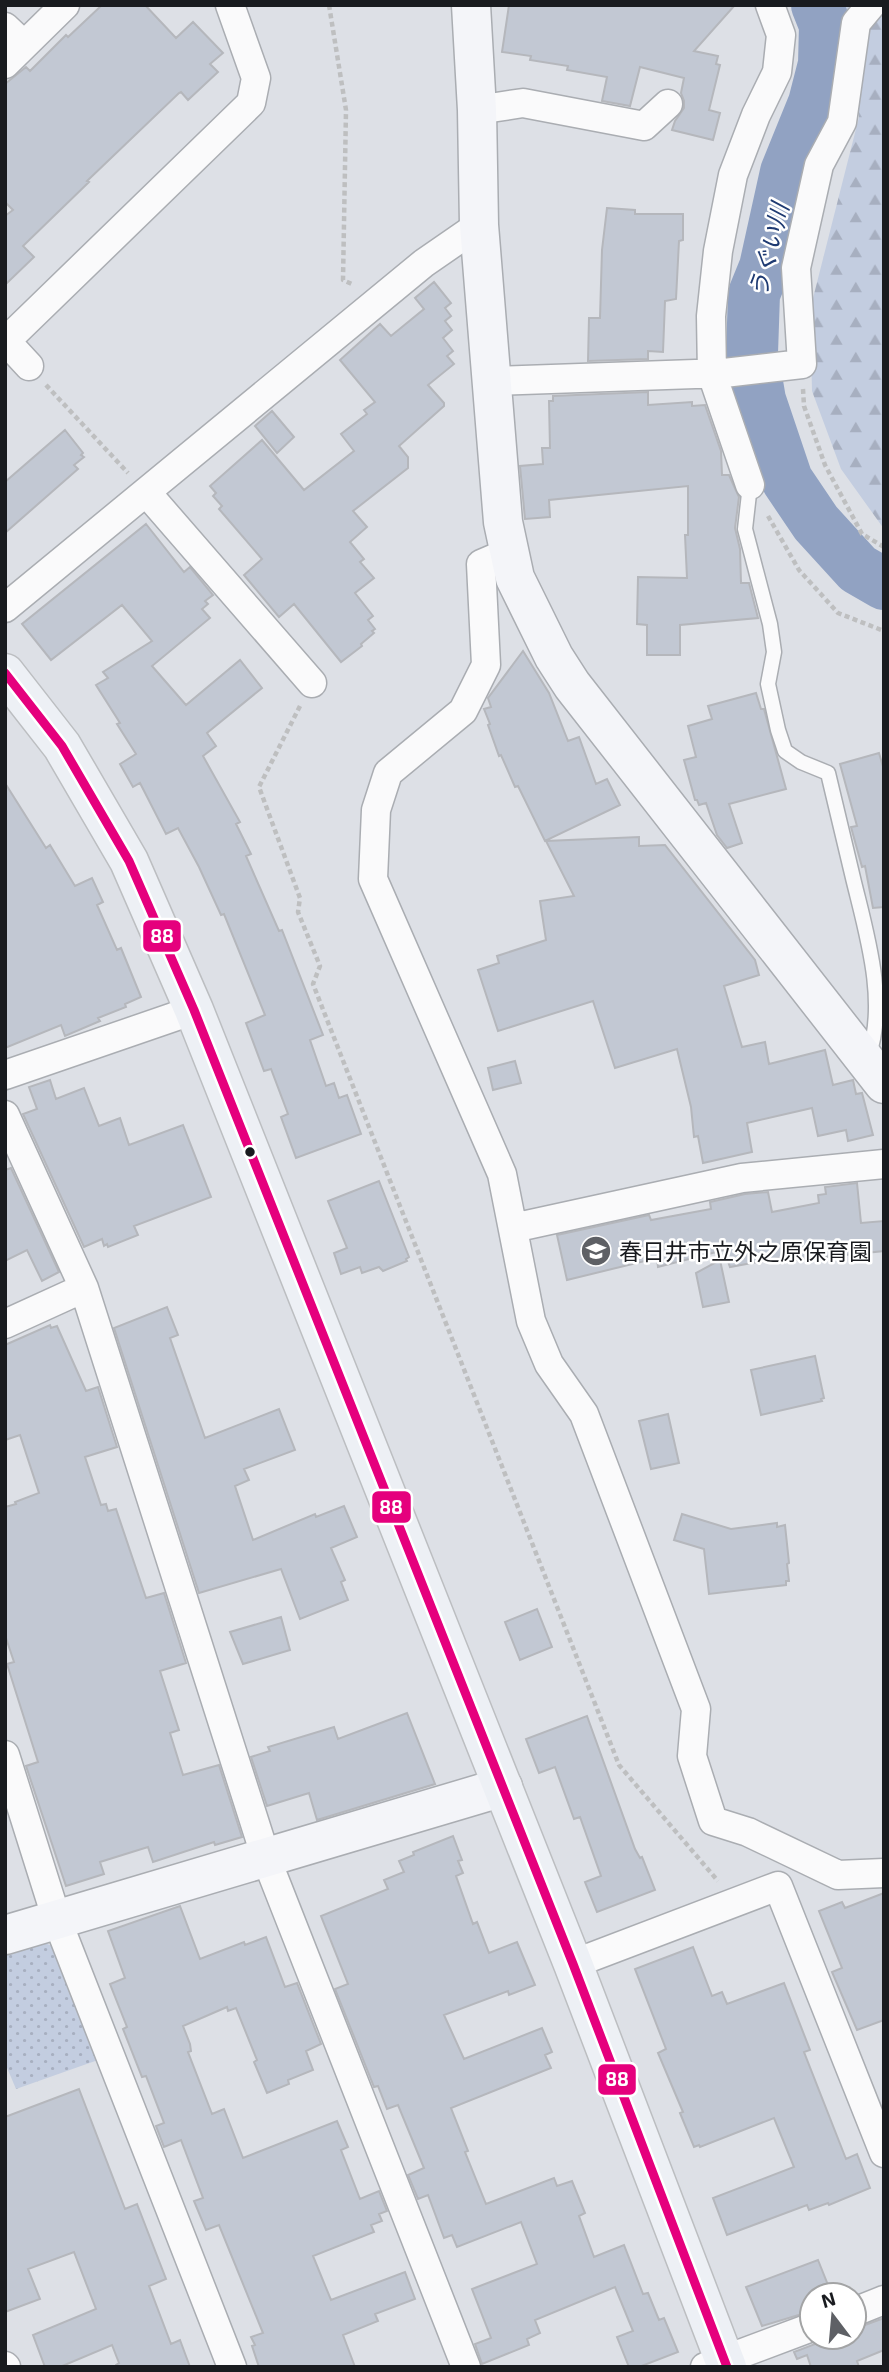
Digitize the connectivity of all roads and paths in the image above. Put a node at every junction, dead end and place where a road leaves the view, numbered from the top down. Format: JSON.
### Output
{"nodes":[{"id":1,"x":65,"y":5,"type":"edge"},
{"id":2,"x":230,"y":5,"type":"edge"},
{"id":3,"x":329,"y":5,"type":"edge"},
{"id":4,"x":471,"y":5,"type":"edge"},
{"id":5,"x":770,"y":5,"type":"edge"},
{"id":6,"x":858,"y":11,"type":"edge"},
{"id":7,"x":12,"y":45,"type":"edge"},
{"id":8,"x":668,"y":104,"type":"dead end"},
{"id":9,"x":477,"y":110,"type":"junction"},
{"id":10,"x":479,"y":225,"type":"junction"},
{"id":11,"x":379,"y":300,"type":"junction"},
{"id":12,"x":5,"y":341,"type":"edge"},
{"id":13,"x":794,"y":365,"type":"junction"},
{"id":14,"x":29,"y":366,"type":"joint"},
{"id":15,"x":718,"y":374,"type":"junction"},
{"id":16,"x":490,"y":381,"type":"junction"},
{"id":17,"x":750,"y":485,"type":"junction"},
{"id":18,"x":146,"y":492,"type":"junction"},
{"id":19,"x":884,"y":547,"type":"edge"},
{"id":20,"x":509,"y":552,"type":"junction"},
{"id":21,"x":5,"y":608,"type":"edge"},
{"id":22,"x":884,"y":631,"type":"edge"},
{"id":23,"x":5,"y":673,"type":"edge"},
{"id":24,"x":312,"y":683,"type":"joint"},
{"id":25,"x":194,"y":1010,"type":"junction"},
{"id":26,"x":875,"y":1073,"type":"edge"},
{"id":27,"x":5,"y":1075,"type":"edge"},
{"id":28,"x":5,"y":1115,"type":"edge"},
{"id":29,"x":884,"y":1164,"type":"edge"},
{"id":30,"x":513,"y":1228,"type":"junction"},
{"id":31,"x":84,"y":1288,"type":"junction"},
{"id":32,"x":5,"y":1324,"type":"edge"},
{"id":33,"x":5,"y":1755,"type":"edge"},
{"id":34,"x":503,"y":1787,"type":"junction"},
{"id":35,"x":266,"y":1858,"type":"junction"},
{"id":36,"x":884,"y":1873,"type":"edge"},
{"id":37,"x":736,"y":1902,"type":"junction"},
{"id":38,"x":57,"y":1920,"type":"junction"},
{"id":39,"x":5,"y":1935,"type":"edge"},
{"id":40,"x":573,"y":1964,"type":"junction"},
{"id":41,"x":884,"y":2153,"type":"edge"},
{"id":42,"x":798,"y":2333,"type":"edge"},
{"id":43,"x":719,"y":2365,"type":"edge"},
{"id":44,"x":232,"y":2367,"type":"edge"},
{"id":45,"x":466,"y":2367,"type":"edge"}],
"edges":[{"from":1,"to":7,"type":"street"},
{"from":2,"to":12,"type":"street"},
{"from":3,"to":11,"type":"path"},
{"from":4,"to":9,"type":"street"},
{"from":5,"to":15,"type":"street"},
{"from":6,"to":13,"type":"street"},
{"from":8,"to":9,"type":"street"},
{"from":9,"to":10,"type":"street"},
{"from":10,"to":11,"type":"street"},
{"from":10,"to":16,"type":"street"},
{"from":11,"to":18,"type":"street"},
{"from":12,"to":14,"type":"street"},
{"from":13,"to":15,"type":"street"},
{"from":13,"to":19,"type":"path"},
{"from":14,"to":18,"type":"path"},
{"from":15,"to":16,"type":"street"},
{"from":15,"to":17,"type":"street"},
{"from":16,"to":20,"type":"street"},
{"from":17,"to":22,"type":"path"},
{"from":17,"to":26,"type":"lane"},
{"from":18,"to":21,"type":"street"},
{"from":18,"to":24,"type":"street"},
{"from":20,"to":26,"type":"street"},
{"from":20,"to":30,"type":"street"},
{"from":23,"to":25,"type":"main road"},
{"from":24,"to":37,"type":"path"},
{"from":25,"to":27,"type":"street"},
{"from":25,"to":34,"type":"main road"},
{"from":28,"to":31,"type":"street"},
{"from":29,"to":30,"type":"street"},
{"from":30,"to":36,"type":"street"},
{"from":31,"to":32,"type":"street"},
{"from":31,"to":35,"type":"street"},
{"from":33,"to":38,"type":"street"},
{"from":34,"to":35,"type":"street"},
{"from":34,"to":40,"type":"main road"},
{"from":35,"to":38,"type":"street"},
{"from":35,"to":45,"type":"street"},
{"from":37,"to":40,"type":"street"},
{"from":37,"to":41,"type":"street"},
{"from":38,"to":39,"type":"street"},
{"from":38,"to":44,"type":"street"},
{"from":40,"to":43,"type":"main road"},
{"from":42,"to":43,"type":"street"}]}
